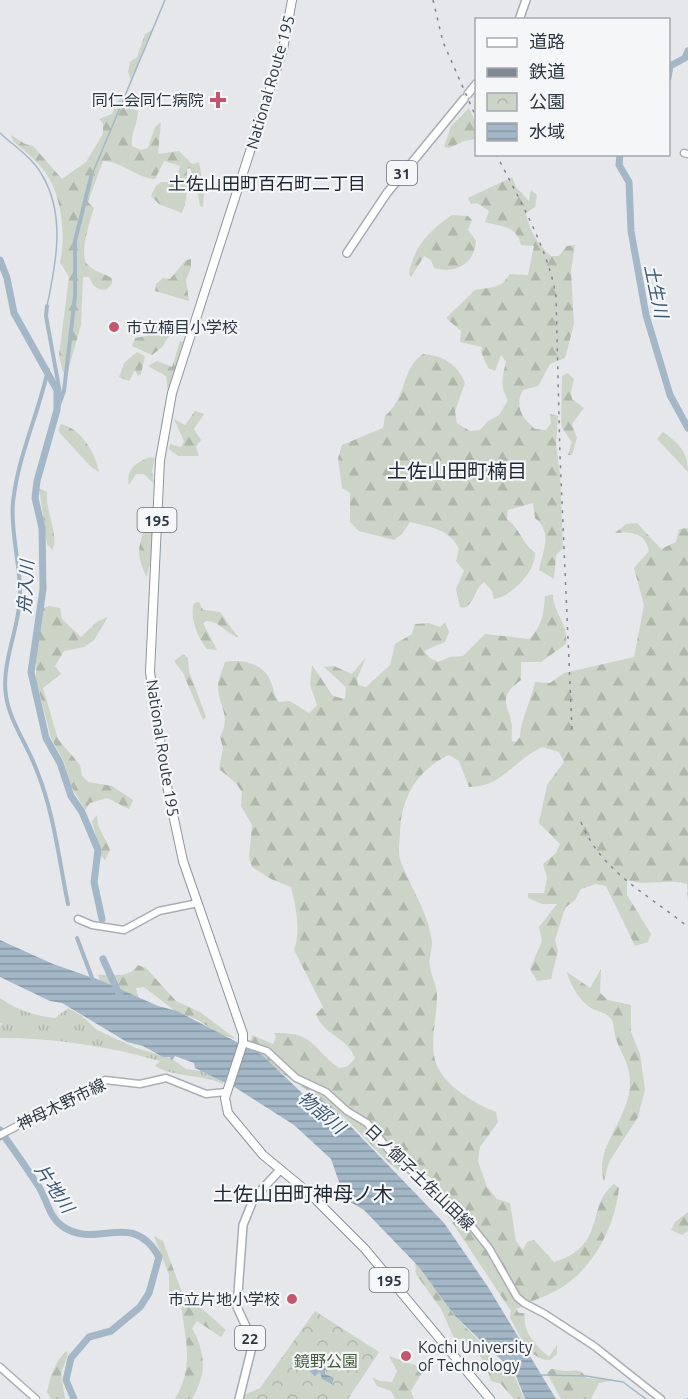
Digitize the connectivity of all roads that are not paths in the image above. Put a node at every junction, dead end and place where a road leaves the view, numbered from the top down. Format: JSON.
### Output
{"nodes":[{"id":1,"x":292,"y":0,"type":"edge"},
{"id":2,"x":526,"y":0,"type":"edge"},
{"id":3,"x":520,"y":18,"type":"edge"},
{"id":4,"x":475,"y":86,"type":"edge"},
{"id":5,"x":347,"y":253,"type":"dead end"},
{"id":6,"x":198,"y":903,"type":"junction"},
{"id":7,"x":78,"y":919,"type":"dead end"},
{"id":8,"x":242,"y":1045,"type":"junction"},
{"id":9,"x":227,"y":1090,"type":"junction"},
{"id":10,"x":0,"y":1135,"type":"edge"},
{"id":11,"x":279,"y":1171,"type":"junction"},
{"id":12,"x":0,"y":1367,"type":"edge"},
{"id":13,"x":36,"y":1399,"type":"edge"},
{"id":14,"x":239,"y":1399,"type":"edge"},
{"id":15,"x":490,"y":1399,"type":"edge"},
{"id":16,"x":661,"y":1399,"type":"edge"}],
"edges":[{"from":1,"to":6,"type":"highway","name":"National Route 195","number":"195"},
{"from":2,"to":3,"type":"main road"},
{"from":4,"to":5,"type":"main road","number":"31"},
{"from":6,"to":7,"type":"main road"},
{"from":6,"to":8,"type":"highway","name":"National Route 195","number":"195"},
{"from":8,"to":9,"type":"highway"},
{"from":8,"to":16,"type":"main road","name":"日ノ御子土佐山田線"},
{"from":9,"to":10,"type":"main road","name":"神母木野市線"},
{"from":9,"to":11,"type":"highway","number":"195"},
{"from":11,"to":14,"type":"main road","number":"22"},
{"from":11,"to":15,"type":"highway","number":"195"},
{"from":12,"to":13,"type":"main road"}]}
